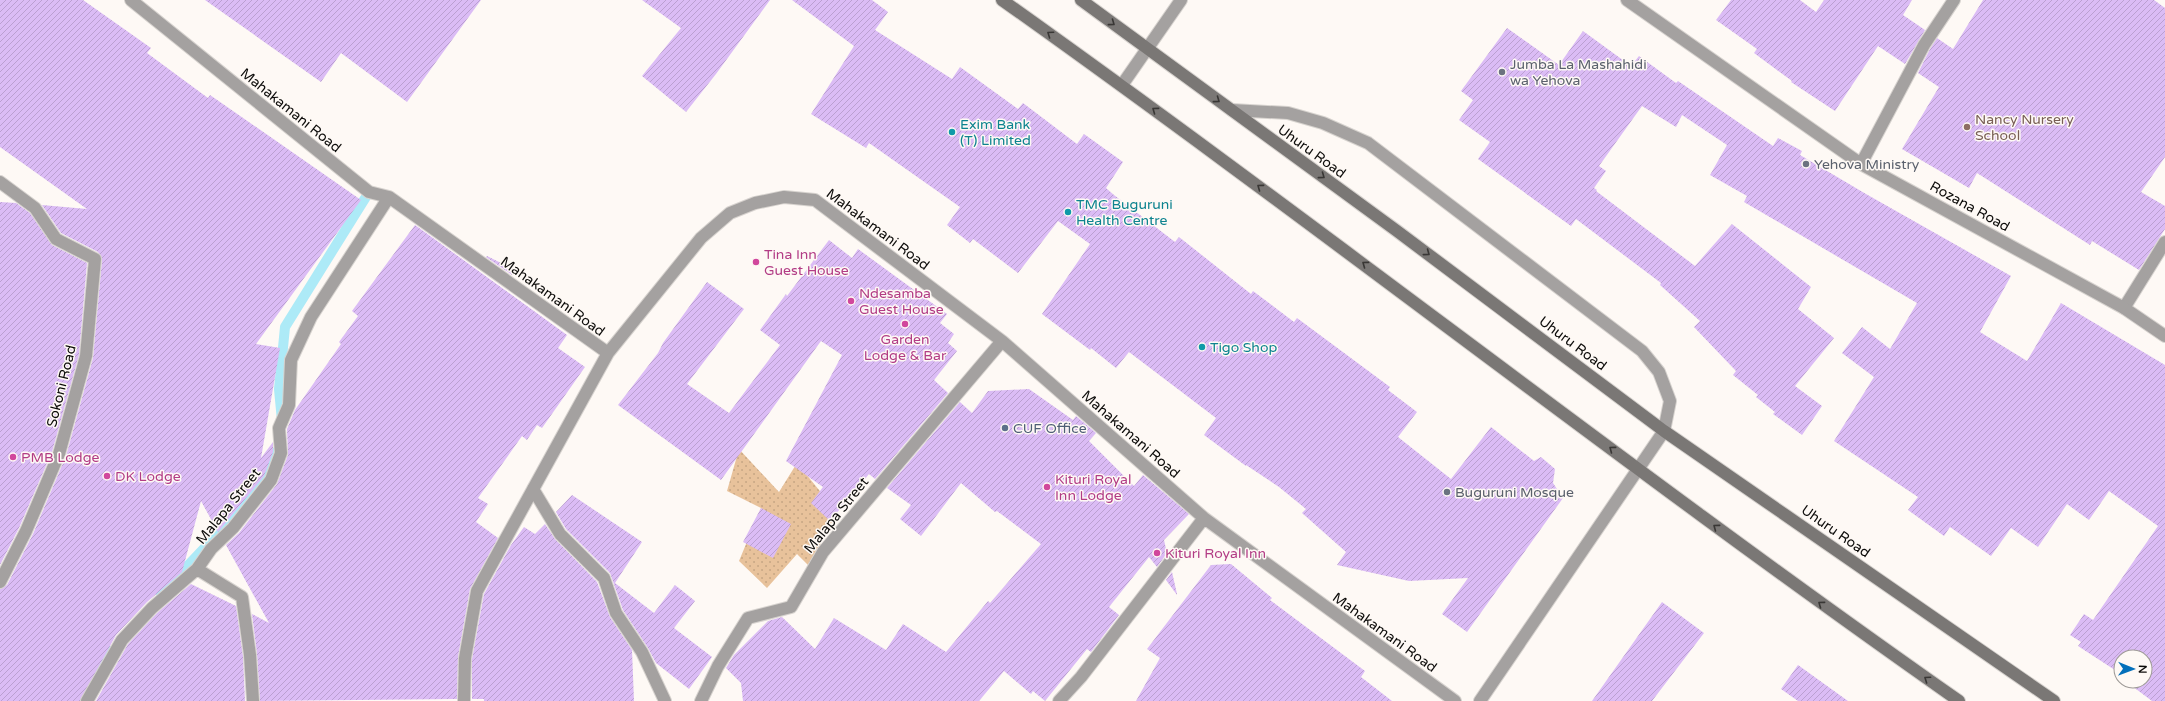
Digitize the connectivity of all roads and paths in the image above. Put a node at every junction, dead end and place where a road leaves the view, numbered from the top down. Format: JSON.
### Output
{"nodes":[{"id":1,"x":131,"y":0,"type":"edge"},
{"id":2,"x":1002,"y":0,"type":"edge"},
{"id":3,"x":1080,"y":0,"type":"edge"},
{"id":4,"x":1180,"y":0,"type":"edge"},
{"id":5,"x":1627,"y":0,"type":"edge"},
{"id":6,"x":1954,"y":0,"type":"edge"},
{"id":7,"x":1146,"y":48,"type":"junction"},
{"id":8,"x":1122,"y":85,"type":"junction"},
{"id":9,"x":1232,"y":110,"type":"junction"},
{"id":10,"x":1862,"y":164,"type":"junction"},
{"id":11,"x":0,"y":182,"type":"edge"},
{"id":12,"x":389,"y":197,"type":"junction"},
{"id":13,"x":2165,"y":242,"type":"edge"},
{"id":14,"x":2124,"y":308,"type":"junction"},
{"id":15,"x":2165,"y":336,"type":"edge"},
{"id":16,"x":1002,"y":341,"type":"junction"},
{"id":17,"x":608,"y":353,"type":"junction"},
{"id":18,"x":1664,"y":431,"type":"junction"},
{"id":19,"x":1637,"y":468,"type":"junction"},
{"id":20,"x":533,"y":489,"type":"junction"},
{"id":21,"x":1204,"y":518,"type":"junction"},
{"id":22,"x":197,"y":569,"type":"junction"},
{"id":23,"x":0,"y":582,"type":"edge"},
{"id":24,"x":86,"y":701,"type":"edge"},
{"id":25,"x":253,"y":701,"type":"edge"},
{"id":26,"x":464,"y":701,"type":"edge"},
{"id":27,"x":665,"y":701,"type":"edge"},
{"id":28,"x":701,"y":701,"type":"edge"},
{"id":29,"x":1059,"y":701,"type":"edge"},
{"id":30,"x":1455,"y":701,"type":"edge"},
{"id":31,"x":1480,"y":701,"type":"edge"},
{"id":32,"x":1959,"y":701,"type":"edge"},
{"id":33,"x":2054,"y":701,"type":"edge"}],
"edges":[{"from":1,"to":12,"type":"street","name":"Mahakamani Road"},
{"from":8,"to":2,"type":"main road","one_way":true},
{"from":3,"to":7,"type":"main road","name":"Uhuru Road","one_way":true},
{"from":4,"to":7,"type":"street"},
{"from":5,"to":10,"type":"street","name":"Rozana Road"},
{"from":6,"to":10,"type":"street"},
{"from":7,"to":8,"type":"street"},
{"from":7,"to":9,"type":"main road","name":"Uhuru Road","one_way":true},
{"from":19,"to":8,"type":"main road","one_way":true},
{"from":9,"to":18,"type":"main road","name":"Uhuru Road","one_way":true},
{"from":9,"to":18,"type":"street"},
{"from":10,"to":14,"type":"street","name":"Rozana Road"},
{"from":11,"to":23,"type":"street","name":"Sokoni Road"},
{"from":12,"to":17,"type":"street","name":"Mahakamani Road"},
{"from":12,"to":22,"type":"street","name":"Malapa Street"},
{"from":13,"to":14,"type":"street"},
{"from":14,"to":15,"type":"street","name":"Rozana Road"},
{"from":16,"to":17,"type":"street","name":"Mahakamani Road"},
{"from":16,"to":21,"type":"street","name":"Mahakamani Road"},
{"from":16,"to":28,"type":"street","name":"Malapa Street"},
{"from":17,"to":20,"type":"street"},
{"from":18,"to":19,"type":"street"},
{"from":18,"to":33,"type":"main road","name":"Uhuru Road"},
{"from":19,"to":31,"type":"street"},
{"from":32,"to":19,"type":"main road","one_way":true},
{"from":20,"to":26,"type":"street"},
{"from":20,"to":27,"type":"street"},
{"from":21,"to":29,"type":"street"},
{"from":21,"to":30,"type":"street","name":"Mahakamani Road"},
{"from":22,"to":24,"type":"street","name":"Malapa Street"},
{"from":22,"to":25,"type":"street"}]}
